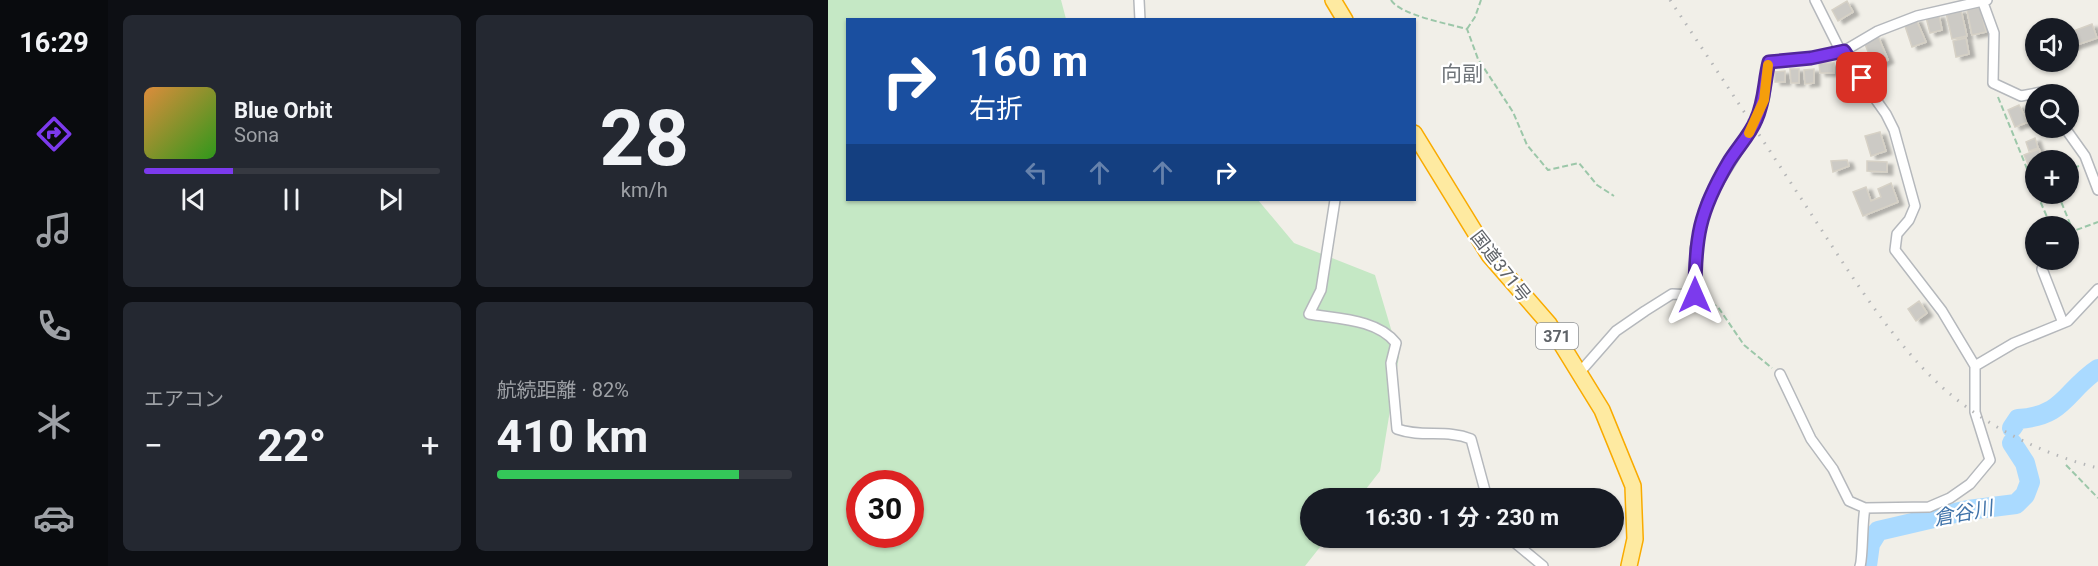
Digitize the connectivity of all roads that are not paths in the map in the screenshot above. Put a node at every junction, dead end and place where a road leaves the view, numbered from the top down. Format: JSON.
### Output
{"nodes":[{"id":1,"x":1139,"y":0,"type":"edge"},
{"id":2,"x":1333,"y":0,"type":"edge"},
{"id":3,"x":1815,"y":0,"type":"edge"},
{"id":4,"x":1984,"y":0,"type":"edge"},
{"id":5,"x":1140,"y":18,"type":"edge"},
{"id":6,"x":1344,"y":18,"type":"edge"},
{"id":7,"x":1844,"y":51,"type":"junction"},
{"id":8,"x":2025,"y":95,"type":"edge"},
{"id":9,"x":1416,"y":136,"type":"edge"},
{"id":10,"x":2072,"y":138,"type":"edge"},
{"id":11,"x":2098,"y":190,"type":"edge"},
{"id":12,"x":1335,"y":201,"type":"edge"},
{"id":13,"x":2042,"y":270,"type":"edge"},
{"id":14,"x":2098,"y":289,"type":"edge"},
{"id":15,"x":2063,"y":323,"type":"junction"},
{"id":16,"x":1975,"y":366,"type":"junction"},
{"id":17,"x":1580,"y":372,"type":"junction"},
{"id":18,"x":1780,"y":374,"type":"road end"},
{"id":19,"x":1484,"y":488,"type":"edge"},
{"id":20,"x":1864,"y":508,"type":"junction"},
{"id":21,"x":1521,"y":548,"type":"edge"},
{"id":22,"x":1543,"y":566,"type":"edge"},
{"id":23,"x":1629,"y":566,"type":"edge"},
{"id":24,"x":1860,"y":566,"type":"edge"}],
"edges":[{"from":1,"to":5,"type":"street"},
{"from":2,"to":6,"type":"highway"},
{"from":3,"to":7,"type":"street"},
{"from":4,"to":7,"type":"street"},
{"from":4,"to":8,"type":"street"},
{"from":7,"to":16,"type":"street"},
{"from":7,"to":17,"type":"street"},
{"from":9,"to":17,"type":"highway","name":"国道371号","number":"371"},
{"from":10,"to":11,"type":"street"},
{"from":12,"to":19,"type":"street"},
{"from":13,"to":15,"type":"street"},
{"from":14,"to":15,"type":"street"},
{"from":15,"to":16,"type":"street"},
{"from":16,"to":20,"type":"street"},
{"from":17,"to":23,"type":"highway","name":"国道371号","number":"371"},
{"from":18,"to":20,"type":"street"},
{"from":20,"to":24,"type":"street"},
{"from":21,"to":22,"type":"street"}]}
